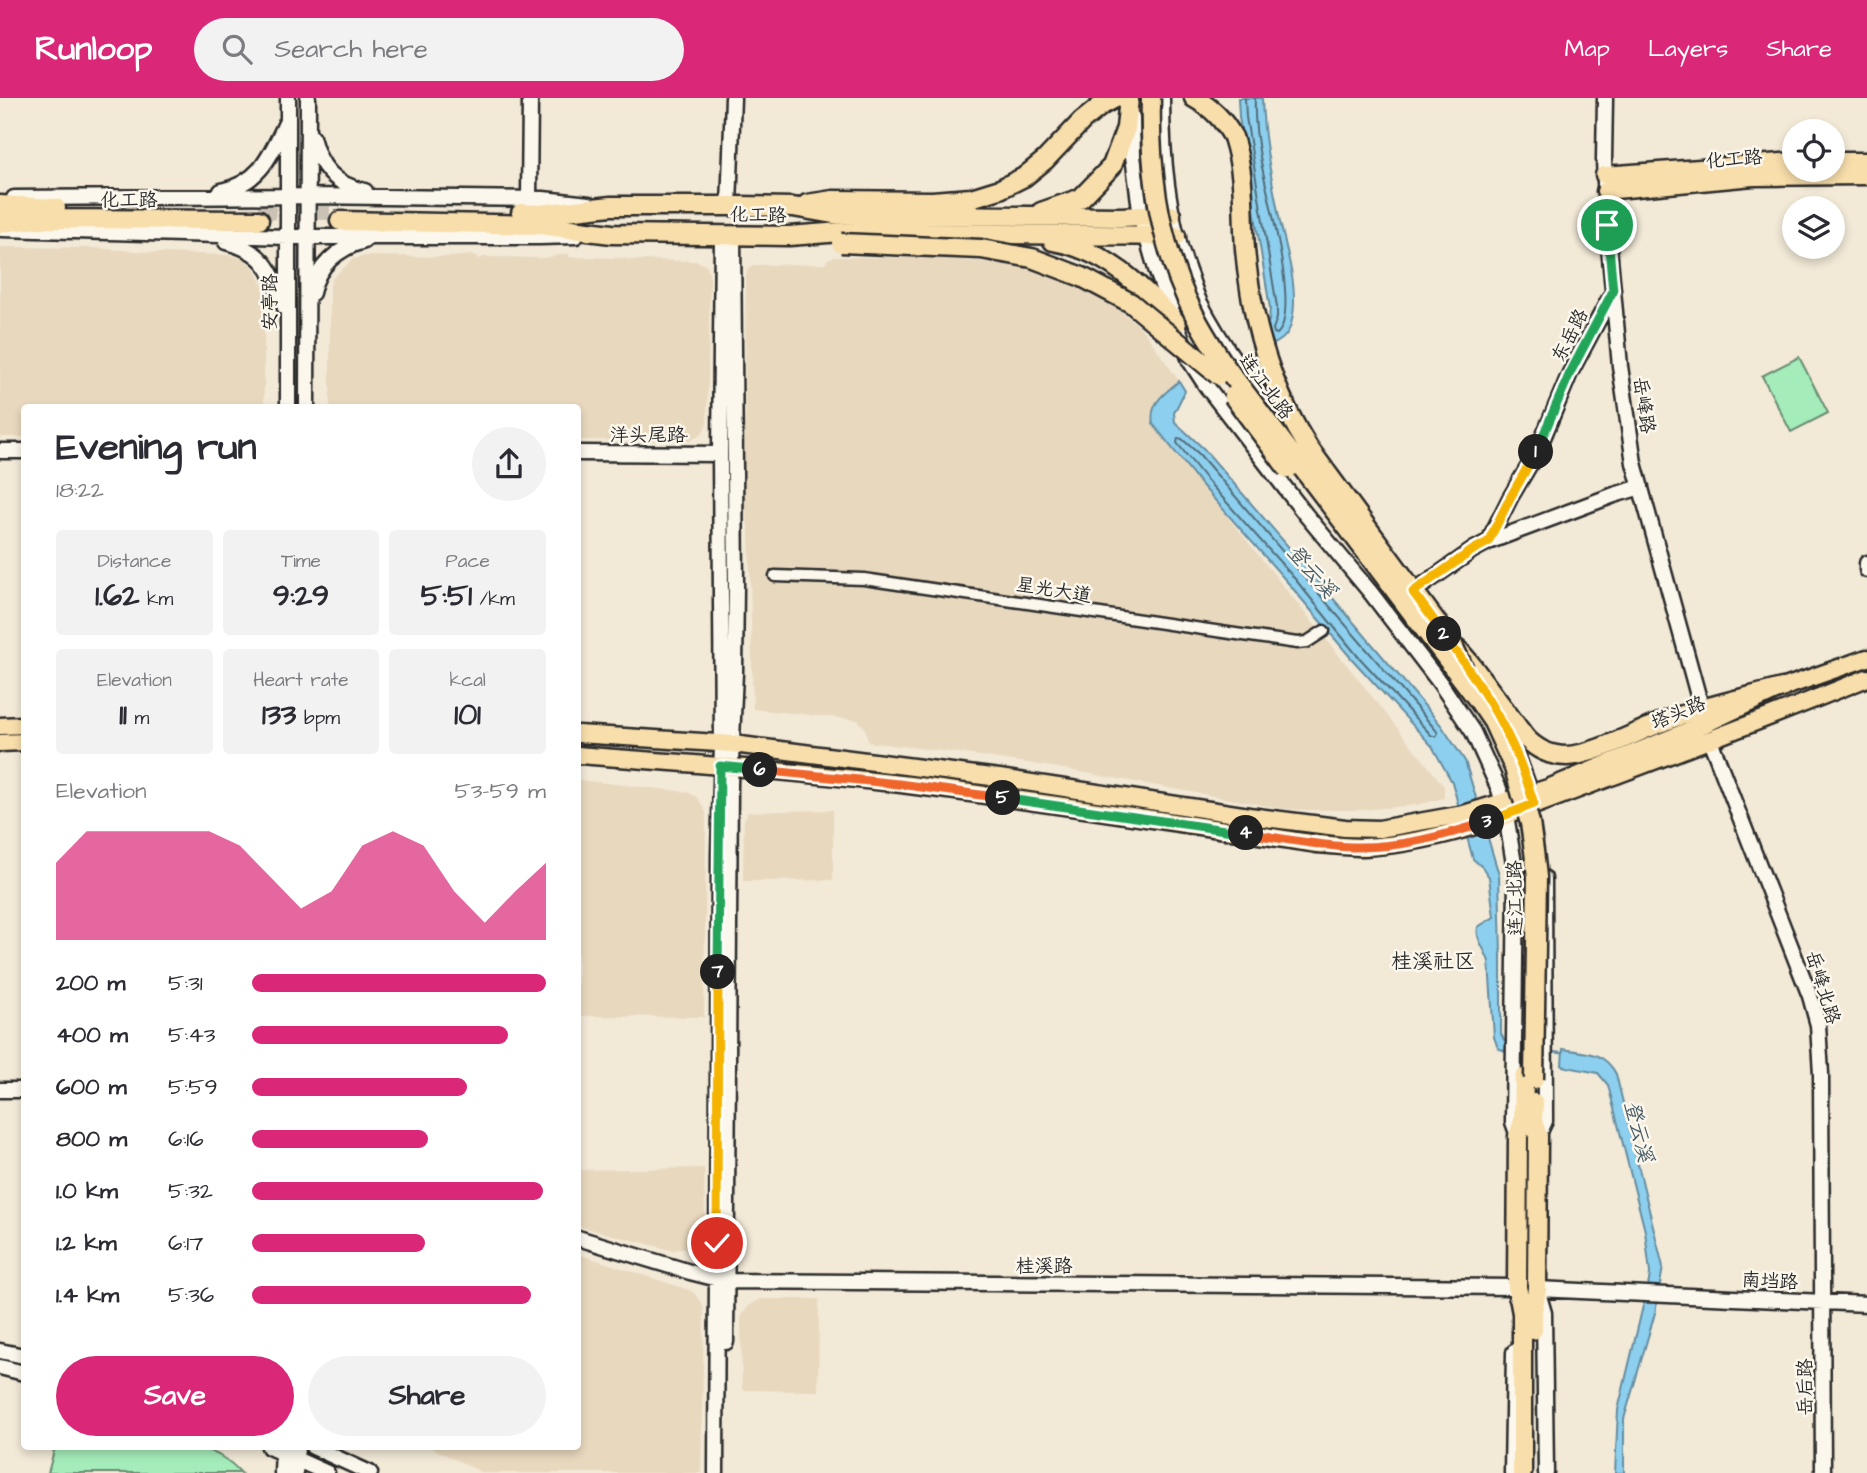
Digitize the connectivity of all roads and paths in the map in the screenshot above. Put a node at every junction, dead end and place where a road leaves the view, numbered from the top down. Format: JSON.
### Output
{"nodes":[{"id":1,"x":288,"y":98,"type":"edge"},
{"id":2,"x":308,"y":98,"type":"edge"},
{"id":3,"x":530,"y":98,"type":"edge"},
{"id":4,"x":733,"y":98,"type":"edge"},
{"id":5,"x":742,"y":98,"type":"edge"},
{"id":6,"x":1115,"y":98,"type":"edge"},
{"id":7,"x":1130,"y":98,"type":"edge"},
{"id":8,"x":1140,"y":98,"type":"edge"},
{"id":9,"x":1151,"y":98,"type":"edge"},
{"id":10,"x":1162,"y":98,"type":"edge"},
{"id":11,"x":1194,"y":98,"type":"edge"},
{"id":12,"x":1605,"y":98,"type":"edge"},
{"id":13,"x":288,"y":119,"type":"junction"},
{"id":14,"x":308,"y":120,"type":"junction"},
{"id":15,"x":1845,"y":161,"type":"edge"},
{"id":16,"x":1867,"y":161,"type":"edge"},
{"id":17,"x":1782,"y":162,"type":"edge"},
{"id":18,"x":1867,"y":176,"type":"edge"},
{"id":19,"x":1605,"y":183,"type":"junction"},
{"id":20,"x":288,"y":196,"type":"junction"},
{"id":21,"x":308,"y":196,"type":"junction"},
{"id":22,"x":196,"y":197,"type":"junction"},
{"id":23,"x":398,"y":197,"type":"junction"},
{"id":24,"x":529,"y":199,"type":"junction"},
{"id":25,"x":3,"y":200,"type":"edge"},
{"id":26,"x":611,"y":206,"type":"junction"},
{"id":27,"x":733,"y":206,"type":"junction"},
{"id":28,"x":793,"y":207,"type":"junction"},
{"id":29,"x":1031,"y":215,"type":"junction"},
{"id":30,"x":1171,"y":215,"type":"junction"},
{"id":31,"x":1141,"y":216,"type":"junction"},
{"id":32,"x":0,"y":223,"type":"edge"},
{"id":33,"x":0,"y":229,"type":"edge"},
{"id":34,"x":973,"y":233,"type":"junction"},
{"id":35,"x":612,"y":234,"type":"junction"},
{"id":36,"x":197,"y":235,"type":"junction"},
{"id":37,"x":728,"y":235,"type":"junction"},
{"id":38,"x":789,"y":236,"type":"junction"},
{"id":39,"x":1146,"y":236,"type":"junction"},
{"id":40,"x":1176,"y":236,"type":"junction"},
{"id":41,"x":288,"y":237,"type":"junction"},
{"id":42,"x":308,"y":237,"type":"junction"},
{"id":43,"x":381,"y":237,"type":"junction"},
{"id":44,"x":1613,"y":291,"type":"junction"},
{"id":45,"x":288,"y":315,"type":"junction"},
{"id":46,"x":307,"y":315,"type":"junction"},
{"id":47,"x":1177,"y":323,"type":"junction"},
{"id":48,"x":1218,"y":376,"type":"junction"},
{"id":49,"x":288,"y":404,"type":"edge"},
{"id":50,"x":307,"y":404,"type":"edge"},
{"id":51,"x":0,"y":450,"type":"edge"},
{"id":52,"x":21,"y":451,"type":"edge"},
{"id":53,"x":581,"y":453,"type":"edge"},
{"id":54,"x":720,"y":454,"type":"junction"},
{"id":55,"x":1641,"y":487,"type":"junction"},
{"id":56,"x":1488,"y":542,"type":"junction"},
{"id":57,"x":1867,"y":563,"type":"edge"},
{"id":58,"x":1867,"y":570,"type":"edge"},
{"id":59,"x":775,"y":576,"type":"dead end"},
{"id":60,"x":1413,"y":592,"type":"junction"},
{"id":61,"x":1324,"y":631,"type":"dead end"},
{"id":62,"x":1452,"y":643,"type":"junction"},
{"id":63,"x":1867,"y":658,"type":"edge"},
{"id":64,"x":1867,"y":678,"type":"edge"},
{"id":65,"x":1782,"y":688,"type":"junction"},
{"id":66,"x":1478,"y":700,"type":"junction"},
{"id":67,"x":1702,"y":710,"type":"junction"},
{"id":68,"x":0,"y":726,"type":"edge"},
{"id":69,"x":21,"y":726,"type":"edge"},
{"id":70,"x":581,"y":734,"type":"edge"},
{"id":71,"x":1710,"y":740,"type":"junction"},
{"id":72,"x":21,"y":742,"type":"edge"},
{"id":73,"x":0,"y":743,"type":"edge"},
{"id":74,"x":727,"y":744,"type":"junction"},
{"id":75,"x":581,"y":755,"type":"edge"},
{"id":76,"x":726,"y":767,"type":"junction"},
{"id":77,"x":1533,"y":798,"type":"junction"},
{"id":78,"x":1505,"y":808,"type":"junction"},
{"id":79,"x":1529,"y":1079,"type":"junction"},
{"id":80,"x":0,"y":1090,"type":"edge"},
{"id":81,"x":21,"y":1090,"type":"edge"},
{"id":82,"x":1518,"y":1136,"type":"junction"},
{"id":83,"x":1538,"y":1136,"type":"junction"},
{"id":84,"x":581,"y":1239,"type":"edge"},
{"id":85,"x":721,"y":1280,"type":"junction"},
{"id":86,"x":1517,"y":1287,"type":"junction"},
{"id":87,"x":1537,"y":1289,"type":"junction"},
{"id":88,"x":1822,"y":1302,"type":"junction"},
{"id":89,"x":1867,"y":1304,"type":"edge"},
{"id":90,"x":1527,"y":1341,"type":"junction"},
{"id":91,"x":0,"y":1351,"type":"edge"},
{"id":92,"x":21,"y":1355,"type":"edge"},
{"id":93,"x":0,"y":1367,"type":"edge"},
{"id":94,"x":21,"y":1372,"type":"edge"},
{"id":95,"x":320,"y":1450,"type":"edge"},
{"id":96,"x":287,"y":1455,"type":"edge"},
{"id":97,"x":282,"y":1473,"type":"edge"},
{"id":98,"x":327,"y":1473,"type":"edge"},
{"id":99,"x":370,"y":1473,"type":"edge"},
{"id":100,"x":716,"y":1473,"type":"edge"},
{"id":101,"x":725,"y":1473,"type":"edge"},
{"id":102,"x":1512,"y":1473,"type":"edge"},
{"id":103,"x":1522,"y":1473,"type":"edge"},
{"id":104,"x":1533,"y":1473,"type":"edge"},
{"id":105,"x":1546,"y":1473,"type":"edge"},
{"id":106,"x":1823,"y":1473,"type":"edge"}],
"edges":[{"from":1,"to":13,"type":"main road","name":"安亭路"},
{"from":2,"to":14,"type":"main road","name":"安亭路"},
{"from":3,"to":24,"type":"main road"},
{"from":4,"to":27,"type":"main road"},
{"from":5,"to":27,"type":"main road"},
{"from":6,"to":28,"type":"highway"},
{"from":7,"to":29,"type":"highway"},
{"from":7,"to":31,"type":"main road"},
{"from":8,"to":48,"type":"highway","name":"连江北路"},
{"from":9,"to":66,"type":"highway","name":"连江北路","bridge":true},
{"from":10,"to":30,"type":"main road"},
{"from":11,"to":62,"type":"highway","bridge":true},
{"from":12,"to":19,"type":"main road","name":"岳峰路"},
{"from":13,"to":20,"type":"main road","name":"安亭路"},
{"from":13,"to":22,"type":"main road"},
{"from":14,"to":21,"type":"main road","name":"安亭路"},
{"from":14,"to":23,"type":"main road"},
{"from":15,"to":16,"type":"main road"},
{"from":17,"to":19,"type":"main road","name":"化工路"},
{"from":18,"to":19,"type":"main road","name":"化工路"},
{"from":19,"to":44,"type":"main road","name":"岳峰路"},
{"from":20,"to":21,"type":"main road"},
{"from":20,"to":22,"type":"main road"},
{"from":20,"to":41,"type":"main road","name":"安亭路"},
{"from":21,"to":23,"type":"main road"},
{"from":21,"to":42,"type":"main road","name":"安亭路"},
{"from":22,"to":25,"type":"main road"},
{"from":23,"to":24,"type":"main road"},
{"from":24,"to":26,"type":"main road"},
{"from":25,"to":32,"type":"highway","name":"化工路"},
{"from":26,"to":27,"type":"highway","name":"化工路"},
{"from":26,"to":35,"type":"highway","name":"化工路"},
{"from":27,"to":28,"type":"highway","name":"化工路"},
{"from":28,"to":29,"type":"highway","name":"化工路"},
{"from":29,"to":31,"type":"highway","name":"化工路"},
{"from":30,"to":31,"type":"highway","name":"化工路"},
{"from":30,"to":40,"type":"main road"},
{"from":31,"to":39,"type":"main road"},
{"from":33,"to":36,"type":"main road"},
{"from":34,"to":38,"type":"highway","name":"化工路"},
{"from":34,"to":39,"type":"highway","name":"化工路"},
{"from":34,"to":47,"type":"highway"},
{"from":35,"to":37,"type":"highway","name":"化工路"},
{"from":35,"to":43,"type":"main road"},
{"from":36,"to":41,"type":"main road"},
{"from":36,"to":45,"type":"main road"},
{"from":37,"to":38,"type":"highway","name":"化工路"},
{"from":37,"to":54,"type":"main road"},
{"from":37,"to":74,"type":"main road"},
{"from":38,"to":48,"type":"highway","bridge":true},
{"from":39,"to":40,"type":"highway","name":"化工路"},
{"from":39,"to":47,"type":"main road"},
{"from":40,"to":60,"type":"main road"},
{"from":41,"to":42,"type":"main road"},
{"from":41,"to":45,"type":"main road","name":"安亭路"},
{"from":42,"to":43,"type":"main road"},
{"from":42,"to":46,"type":"main road","name":"安亭路"},
{"from":43,"to":46,"type":"main road"},
{"from":44,"to":55,"type":"main road","name":"岳峰路"},
{"from":44,"to":56,"type":"main road","name":"东岳路"},
{"from":45,"to":49,"type":"main road","name":"安亭路"},
{"from":46,"to":50,"type":"main road","name":"安亭路"},
{"from":47,"to":78,"type":"main road"},
{"from":48,"to":79,"type":"highway","name":"连江北路","bridge":true},
{"from":51,"to":52,"type":"main road"},
{"from":53,"to":54,"type":"main road","name":"洋头尾路·"},
{"from":54,"to":74,"type":"main road"},
{"from":55,"to":56,"type":"main road"},
{"from":55,"to":67,"type":"main road","name":"岳峰路"},
{"from":56,"to":60,"type":"main road"},
{"from":57,"to":58,"type":"main road"},
{"from":59,"to":61,"type":"street","name":"星光大道"},
{"from":60,"to":77,"type":"main road"},
{"from":62,"to":66,"type":"highway","bridge":true},
{"from":62,"to":67,"type":"highway","bridge":true},
{"from":63,"to":65,"type":"main road","name":"塔头路"},
{"from":64,"to":71,"type":"main road","name":"塔头路"},
{"from":65,"to":67,"type":"highway"},
{"from":65,"to":77,"type":"main road","name":"塔头路"},
{"from":66,"to":79,"type":"highway","name":"连江北路","bridge":true},
{"from":68,"to":69,"type":"main road"},
{"from":70,"to":74,"type":"main road"},
{"from":71,"to":77,"type":"main road","name":"塔头路"},
{"from":71,"to":88,"type":"main road","name":"岳峰北路"},
{"from":72,"to":73,"type":"main road"},
{"from":74,"to":76,"type":"main road"},
{"from":74,"to":78,"type":"main road"},
{"from":75,"to":76,"type":"main road"},
{"from":76,"to":78,"type":"main road"},
{"from":76,"to":85,"type":"main road"},
{"from":77,"to":78,"type":"main road"},
{"from":77,"to":83,"type":"main road"},
{"from":78,"to":82,"type":"main road"},
{"from":79,"to":82,"type":"highway","name":"连江北路"},
{"from":79,"to":83,"type":"highway","name":"连江北路"},
{"from":80,"to":81,"type":"main road"},
{"from":82,"to":86,"type":"highway","name":"连江北路"},
{"from":83,"to":87,"type":"highway","name":"连江北路"},
{"from":84,"to":85,"type":"main road","name":"桂溪路"},
{"from":85,"to":86,"type":"main road","name":"桂溪路"},
{"from":85,"to":100,"type":"main road"},
{"from":85,"to":101,"type":"main road"},
{"from":86,"to":90,"type":"highway","name":"连江北路"},
{"from":86,"to":102,"type":"main road"},
{"from":87,"to":88,"type":"main road","name":"南垱路"},
{"from":87,"to":90,"type":"highway","name":"连江北路"},
{"from":87,"to":105,"type":"main road"},
{"from":88,"to":89,"type":"main road","name":"南垱路"},
{"from":88,"to":106,"type":"main road","name":"岳后路"},
{"from":90,"to":103,"type":"highway","name":"连江北路"},
{"from":90,"to":104,"type":"highway","name":"连江北路"},
{"from":91,"to":92,"type":"main road"},
{"from":93,"to":94,"type":"main road"},
{"from":95,"to":99,"type":"main road"},
{"from":96,"to":97,"type":"main road"},
{"from":96,"to":98,"type":"main road"}]}
